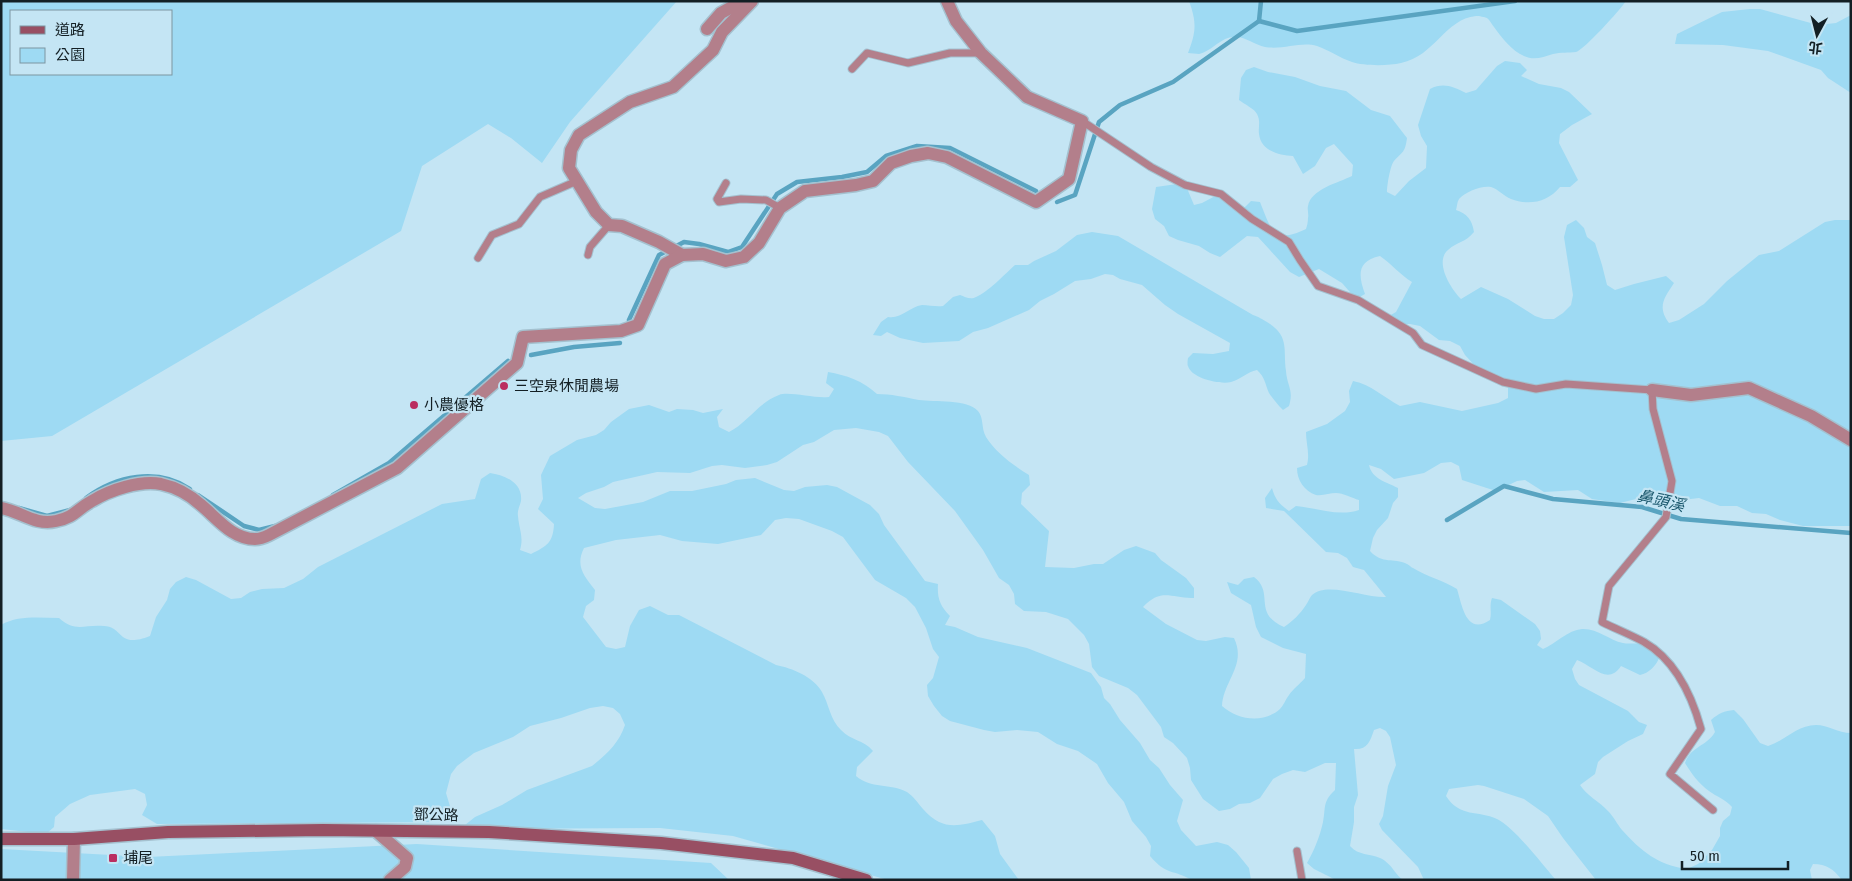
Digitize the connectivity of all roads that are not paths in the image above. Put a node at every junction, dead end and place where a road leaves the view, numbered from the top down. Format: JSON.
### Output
{"nodes":[{"id":1,"x":743,"y":1,"type":"edge"},
{"id":2,"x":752,"y":1,"type":"edge"},
{"id":3,"x":947,"y":1,"type":"edge"},
{"id":4,"x":707,"y":29,"type":"dead end"},
{"id":5,"x":981,"y":53,"type":"junction"},
{"id":6,"x":852,"y":69,"type":"dead end"},
{"id":7,"x":1082,"y":121,"type":"junction"},
{"id":8,"x":577,"y":181,"type":"junction"},
{"id":9,"x":726,"y":183,"type":"dead end"},
{"id":10,"x":780,"y":208,"type":"junction"},
{"id":11,"x":609,"y":225,"type":"junction"},
{"id":12,"x":588,"y":255,"type":"dead end"},
{"id":13,"x":682,"y":255,"type":"junction"},
{"id":14,"x":478,"y":258,"type":"dead end"},
{"id":15,"x":1652,"y":390,"type":"junction"},
{"id":16,"x":1851,"y":440,"type":"edge"},
{"id":17,"x":1,"y":508,"type":"edge"},
{"id":18,"x":1713,"y":810,"type":"dead end"},
{"id":19,"x":376,"y":831,"type":"junction"},
{"id":20,"x":1,"y":838,"type":"edge"},
{"id":21,"x":74,"y":839,"type":"junction"},
{"id":22,"x":1297,"y":851,"type":"dead end"},
{"id":23,"x":73,"y":880,"type":"edge"},
{"id":24,"x":390,"y":880,"type":"edge"},
{"id":25,"x":866,"y":880,"type":"edge"},
{"id":26,"x":1302,"y":880,"type":"edge"}],
"edges":[{"from":1,"to":4,"type":"street"},
{"from":2,"to":8,"type":"street"},
{"from":3,"to":5,"type":"street"},
{"from":5,"to":6,"type":"lane"},
{"from":5,"to":7,"type":"street"},
{"from":7,"to":10,"type":"street"},
{"from":7,"to":15,"type":"lane"},
{"from":8,"to":11,"type":"street"},
{"from":8,"to":14,"type":"lane"},
{"from":9,"to":10,"type":"lane"},
{"from":10,"to":13,"type":"street"},
{"from":11,"to":12,"type":"lane"},
{"from":11,"to":13,"type":"street"},
{"from":13,"to":17,"type":"street"},
{"from":15,"to":16,"type":"street"},
{"from":15,"to":18,"type":"lane"},
{"from":19,"to":21,"type":"street","name":"鄧公路"},
{"from":19,"to":24,"type":"street"},
{"from":19,"to":25,"type":"street","name":"鄧公路"},
{"from":20,"to":21,"type":"street","name":"鄧公路"},
{"from":21,"to":23,"type":"street"},
{"from":22,"to":26,"type":"lane"}]}
